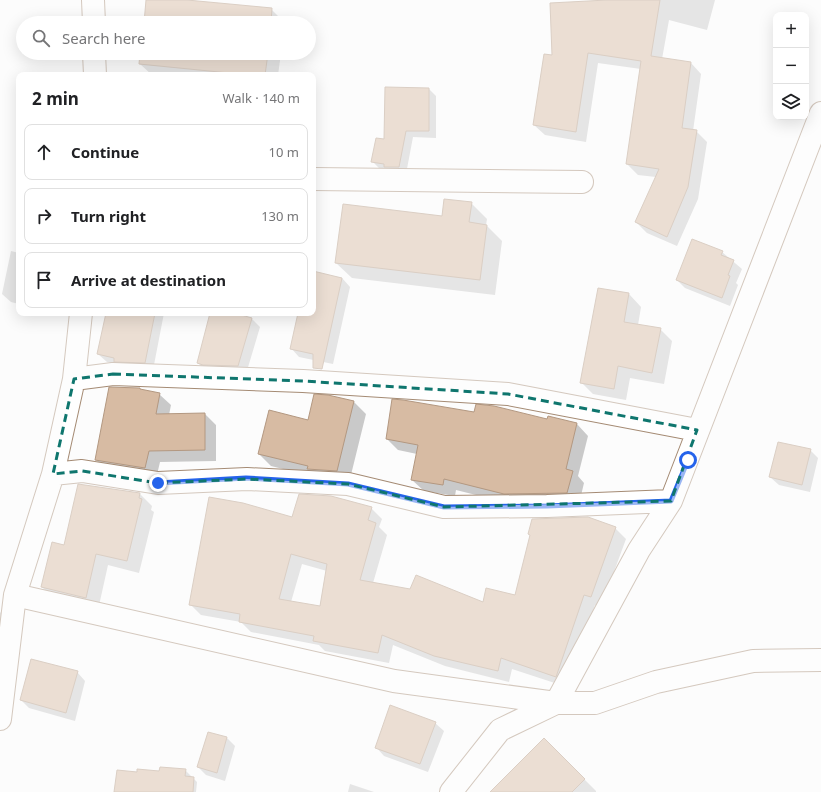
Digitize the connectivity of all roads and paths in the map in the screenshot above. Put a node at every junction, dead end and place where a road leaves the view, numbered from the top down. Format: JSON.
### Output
{"nodes":[{"id":1,"x":93,"y":0,"type":"edge"},
{"id":2,"x":94,"y":16,"type":"edge"},
{"id":3,"x":94,"y":60,"type":"edge"},
{"id":4,"x":95,"y":72,"type":"edge"},
{"id":5,"x":821,"y":113,"type":"edge"},
{"id":6,"x":316,"y":179,"type":"edge"},
{"id":7,"x":582,"y":182,"type":"dead end"},
{"id":8,"x":81,"y":316,"type":"edge"},
{"id":9,"x":74,"y":379,"type":"junction"},
{"id":10,"x":698,"y":430,"type":"junction"},
{"id":11,"x":53,"y":474,"type":"junction"},
{"id":12,"x":671,"y":501,"type":"junction"},
{"id":13,"x":16,"y":595,"type":"junction"},
{"id":14,"x":821,"y":660,"type":"edge"},
{"id":15,"x":556,"y":703,"type":"junction"},
{"id":16,"x":0,"y":719,"type":"edge"},
{"id":17,"x":451,"y":792,"type":"edge"}],
"edges":[{"from":1,"to":2,"type":"street"},
{"from":3,"to":4,"type":"street"},
{"from":5,"to":10,"type":"street"},
{"from":6,"to":7,"type":"street"},
{"from":8,"to":9,"type":"street"},
{"from":9,"to":10,"type":"street"},
{"from":9,"to":11,"type":"street"},
{"from":10,"to":12,"type":"street"},
{"from":11,"to":12,"type":"street"},
{"from":11,"to":13,"type":"street"},
{"from":12,"to":15,"type":"street"},
{"from":13,"to":15,"type":"street"},
{"from":13,"to":16,"type":"street"},
{"from":14,"to":15,"type":"street"},
{"from":15,"to":17,"type":"street"}]}
